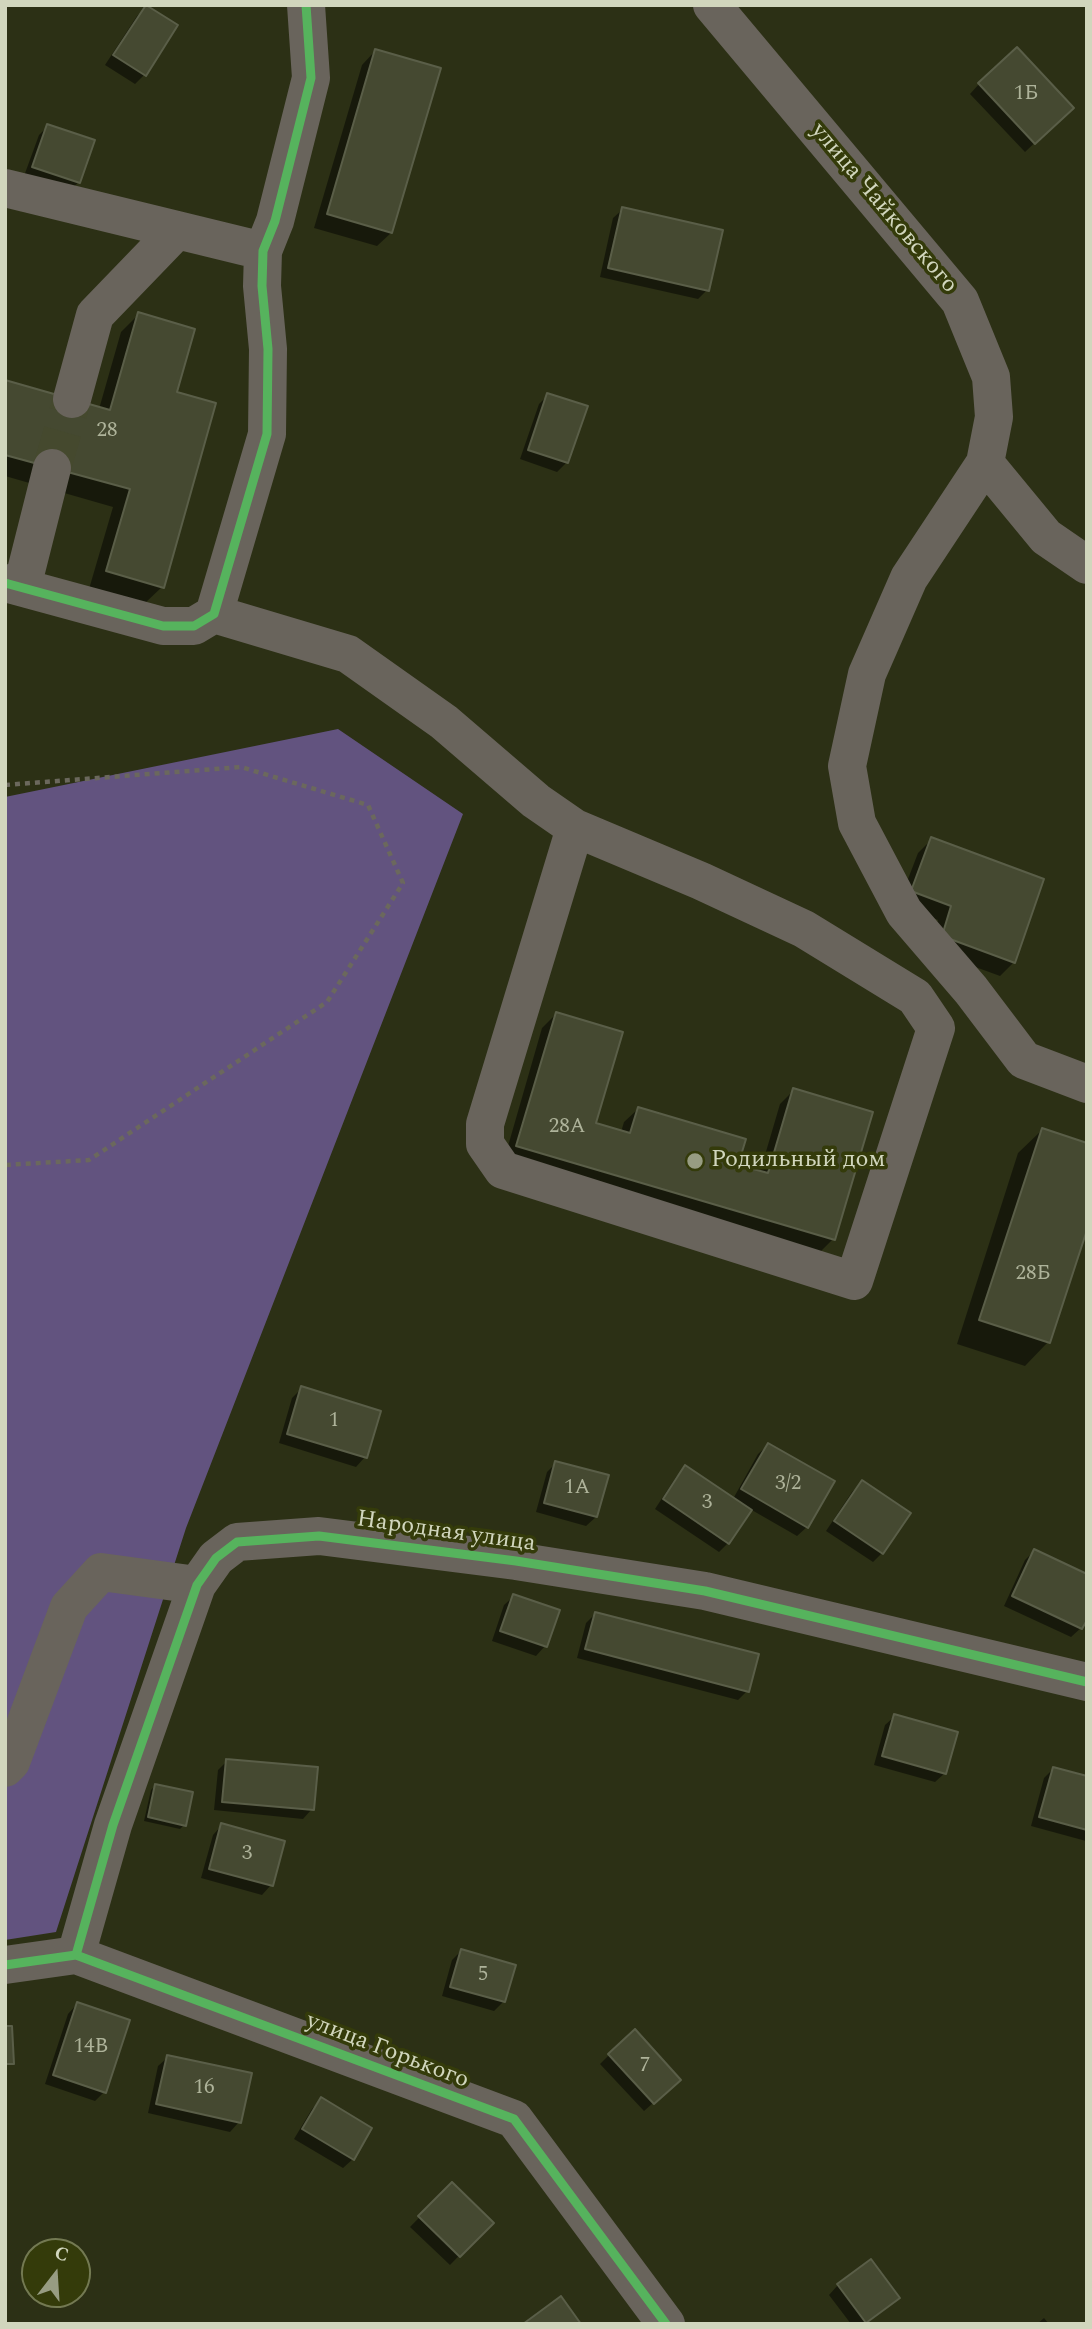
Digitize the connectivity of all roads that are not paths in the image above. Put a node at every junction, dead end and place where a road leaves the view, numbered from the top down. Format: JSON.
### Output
{"nodes":[{"id":1,"x":306,"y":5,"type":"edge"},
{"id":2,"x":712,"y":5,"type":"edge"},
{"id":3,"x":5,"y":188,"type":"edge"},
{"id":4,"x":177,"y":230,"type":"junction"},
{"id":5,"x":263,"y":251,"type":"junction"},
{"id":6,"x":72,"y":399,"type":"tunnel mouth"},
{"id":7,"x":985,"y":463,"type":"junction"},
{"id":8,"x":52,"y":468,"type":"tunnel mouth"},
{"id":9,"x":1087,"y":565,"type":"edge"},
{"id":10,"x":14,"y":585,"type":"edge"},
{"id":11,"x":214,"y":614,"type":"junction"},
{"id":12,"x":576,"y":828,"type":"junction"},
{"id":13,"x":1087,"y":1084,"type":"edge"},
{"id":14,"x":197,"y":1585,"type":"junction"},
{"id":15,"x":1087,"y":1682,"type":"edge"},
{"id":16,"x":5,"y":1768,"type":"edge"},
{"id":17,"x":76,"y":1955,"type":"junction"},
{"id":18,"x":5,"y":1965,"type":"edge"},
{"id":19,"x":666,"y":2324,"type":"edge"}],
"edges":[{"from":1,"to":5,"type":"street"},
{"from":2,"to":7,"type":"street","name":"улица Чайковского"},
{"from":3,"to":4,"type":"street"},
{"from":4,"to":5,"type":"street"},
{"from":4,"to":6,"type":"street"},
{"from":5,"to":11,"type":"street"},
{"from":7,"to":9,"type":"street"},
{"from":7,"to":13,"type":"street"},
{"from":8,"to":10,"type":"street"},
{"from":10,"to":11,"type":"street"},
{"from":11,"to":12,"type":"street"},
{"from":12,"to":12,"type":"street"},
{"from":14,"to":15,"type":"street","name":"Народная улица"},
{"from":14,"to":16,"type":"street"},
{"from":14,"to":17,"type":"street","name":"Народная улица"},
{"from":17,"to":18,"type":"street","name":"улица Горького"},
{"from":17,"to":19,"type":"street","name":"улица Горького"}]}
